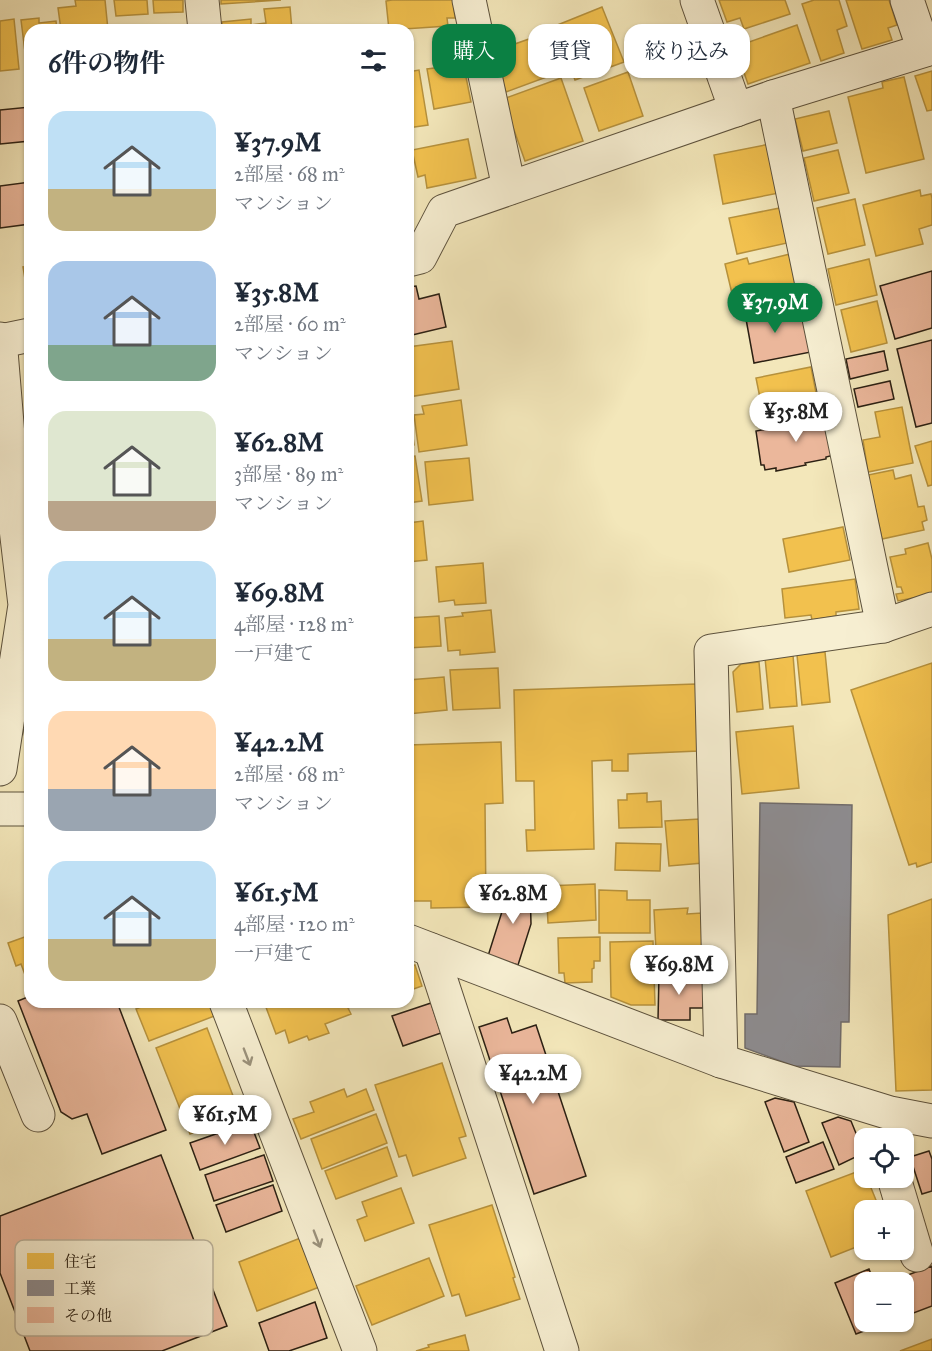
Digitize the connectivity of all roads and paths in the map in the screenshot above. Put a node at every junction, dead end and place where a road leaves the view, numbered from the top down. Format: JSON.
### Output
{"nodes":[{"id":1,"x":202,"y":0,"type":"edge"},
{"id":2,"x":469,"y":0,"type":"edge"},
{"id":3,"x":697,"y":0,"type":"edge"},
{"id":4,"x":906,"y":0,"type":"edge"},
{"id":5,"x":204,"y":24,"type":"edge"},
{"id":6,"x":928,"y":49,"type":"edge"},
{"id":7,"x":773,"y":97,"type":"junction"},
{"id":8,"x":736,"y":110,"type":"junction"},
{"id":9,"x":509,"y":188,"type":"junction"},
{"id":10,"x":414,"y":258,"type":"edge"},
{"id":11,"x":24,"y":336,"type":"edge"},
{"id":12,"x":0,"y":340,"type":"edge"},
{"id":13,"x":13,"y":603,"type":"edge"},
{"id":14,"x":932,"y":609,"type":"edge"},
{"id":15,"x":883,"y":626,"type":"junction"},
{"id":16,"x":0,"y":768,"type":"edge"},
{"id":17,"x":0,"y":809,"type":"edge"},
{"id":18,"x":24,"y":809,"type":"edge"},
{"id":19,"x":420,"y":945,"type":"edge"},
{"id":20,"x":228,"y":1008,"type":"edge"},
{"id":21,"x":0,"y":1021,"type":"edge"},
{"id":22,"x":721,"y":1061,"type":"junction"},
{"id":23,"x":38,"y":1115,"type":"dead end"},
{"id":24,"x":932,"y":1121,"type":"edge"},
{"id":25,"x":891,"y":1126,"type":"edge"},
{"id":26,"x":897,"y":1188,"type":"edge"},
{"id":27,"x":917,"y":1255,"type":"dead end"},
{"id":28,"x":360,"y":1351,"type":"edge"},
{"id":29,"x":562,"y":1351,"type":"edge"}],
"edges":[{"from":1,"to":5,"type":"street"},
{"from":2,"to":9,"type":"street"},
{"from":3,"to":8,"type":"street"},
{"from":4,"to":6,"type":"street"},
{"from":6,"to":7,"type":"street"},
{"from":7,"to":8,"type":"street"},
{"from":7,"to":15,"type":"street"},
{"from":8,"to":9,"type":"street"},
{"from":9,"to":10,"type":"street"},
{"from":11,"to":12,"type":"street"},
{"from":12,"to":13,"type":"street"},
{"from":13,"to":16,"type":"street"},
{"from":14,"to":15,"type":"street"},
{"from":15,"to":22,"type":"street"},
{"from":17,"to":18,"type":"street"},
{"from":19,"to":22,"type":"street"},
{"from":19,"to":29,"type":"street"},
{"from":20,"to":28,"type":"street","one_way":true},
{"from":21,"to":23,"type":"street"},
{"from":22,"to":25,"type":"street"},
{"from":24,"to":25,"type":"street"},
{"from":26,"to":27,"type":"street"}]}
